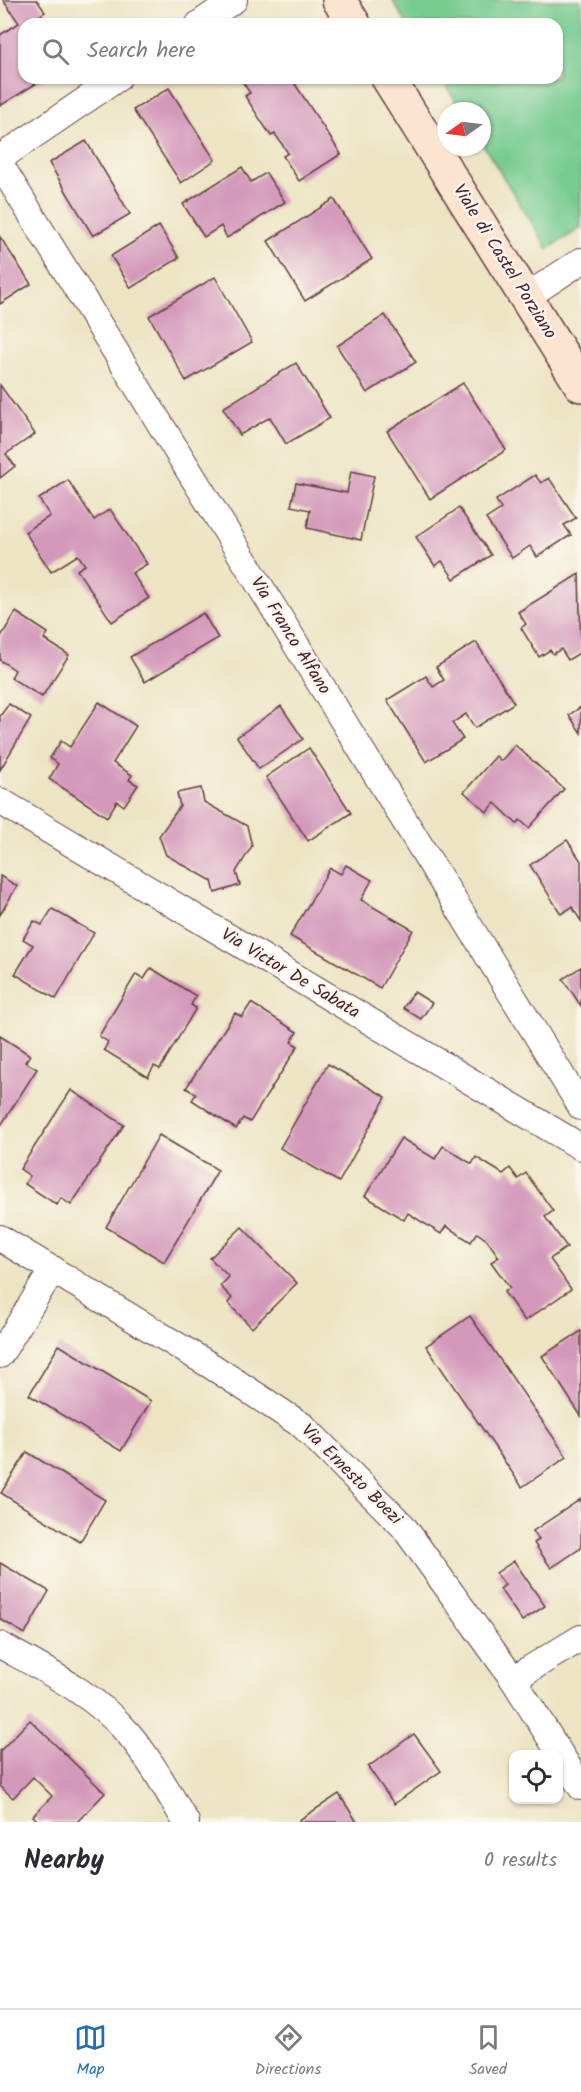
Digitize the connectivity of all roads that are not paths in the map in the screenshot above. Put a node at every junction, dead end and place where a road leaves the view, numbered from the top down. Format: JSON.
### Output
{"nodes":[{"id":1,"x":234,"y":0,"type":"edge"},
{"id":2,"x":339,"y":0,"type":"edge"},
{"id":3,"x":208,"y":18,"type":"edge"},
{"id":4,"x":350,"y":18,"type":"edge"},
{"id":5,"x":109,"y":84,"type":"edge"},
{"id":6,"x":392,"y":84,"type":"edge"},
{"id":7,"x":0,"y":158,"type":"edge"},
{"id":8,"x":0,"y":164,"type":"edge"},
{"id":9,"x":581,"y":261,"type":"edge"},
{"id":10,"x":526,"y":297,"type":"junction"},
{"id":11,"x":581,"y":385,"type":"edge"},
{"id":12,"x":0,"y":801,"type":"edge"},
{"id":13,"x":581,"y":1107,"type":"edge"},
{"id":14,"x":581,"y":1147,"type":"edge"},
{"id":15,"x":0,"y":1238,"type":"edge"},
{"id":16,"x":53,"y":1269,"type":"junction"},
{"id":17,"x":0,"y":1355,"type":"edge"},
{"id":18,"x":581,"y":1638,"type":"edge"},
{"id":19,"x":0,"y":1645,"type":"edge"},
{"id":20,"x":513,"y":1679,"type":"junction"},
{"id":21,"x":581,"y":1787,"type":"edge"},
{"id":22,"x":186,"y":1822,"type":"edge"}],
"edges":[{"from":1,"to":3,"type":"street"},
{"from":2,"to":4,"type":"street"},
{"from":5,"to":7,"type":"street"},
{"from":6,"to":10,"type":"street","name":"Viale di Castel Porziano"},
{"from":8,"to":13,"type":"street","name":"Via Franco Alfano"},
{"from":9,"to":10,"type":"street"},
{"from":10,"to":11,"type":"street","name":"Viale di Castel Porziano"},
{"from":12,"to":14,"type":"street","name":"Via Victor De Sabata"},
{"from":15,"to":16,"type":"street","name":"Via Ernesto Boezi"},
{"from":16,"to":17,"type":"street"},
{"from":16,"to":20,"type":"street","name":"Via Ernesto Boezi"},
{"from":18,"to":20,"type":"street"},
{"from":19,"to":22,"type":"street"},
{"from":20,"to":21,"type":"street","name":"Via Ernesto Boezi"}]}
